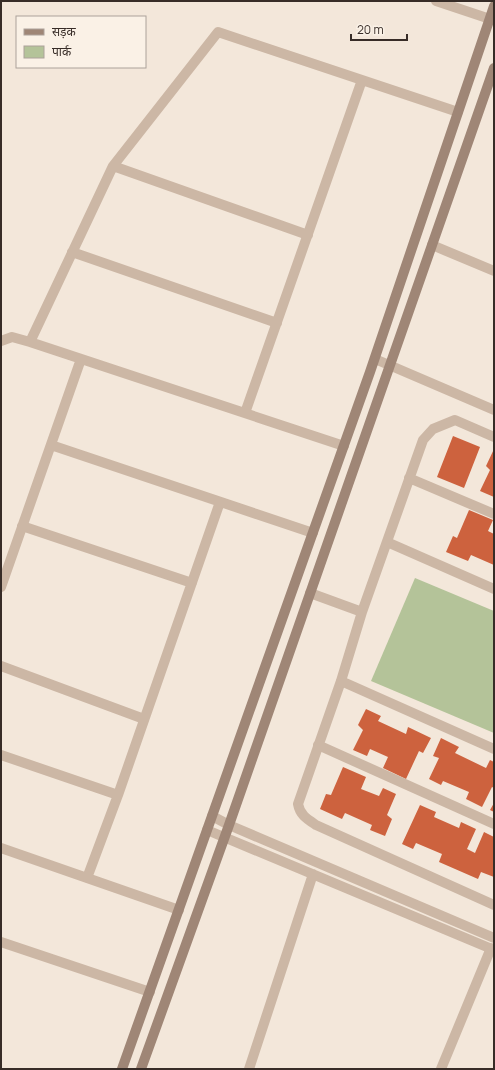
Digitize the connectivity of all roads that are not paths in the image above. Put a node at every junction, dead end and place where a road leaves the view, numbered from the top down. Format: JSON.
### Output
{"nodes":[{"id":1,"x":436,"y":1,"type":"edge"},
{"id":2,"x":494,"y":6,"type":"edge"},
{"id":3,"x":490,"y":19,"type":"junction"},
{"id":4,"x":494,"y":68,"type":"edge"},
{"id":5,"x":362,"y":80,"type":"junction"},
{"id":6,"x":458,"y":112,"type":"junction"},
{"id":7,"x":113,"y":166,"type":"junction"},
{"id":8,"x":308,"y":235,"type":"junction"},
{"id":9,"x":432,"y":245,"type":"junction"},
{"id":10,"x":72,"y":252,"type":"junction"},
{"id":11,"x":494,"y":271,"type":"edge"},
{"id":12,"x":277,"y":323,"type":"junction"},
{"id":13,"x":2,"y":338,"type":"edge"},
{"id":14,"x":30,"y":342,"type":"junction"},
{"id":15,"x":81,"y":358,"type":"junction"},
{"id":16,"x":375,"y":359,"type":"junction"},
{"id":17,"x":390,"y":365,"type":"junction"},
{"id":18,"x":494,"y":410,"type":"edge"},
{"id":19,"x":246,"y":413,"type":"junction"},
{"id":20,"x":494,"y":437,"type":"edge"},
{"id":21,"x":51,"y":445,"type":"junction"},
{"id":22,"x":344,"y":446,"type":"junction"},
{"id":23,"x":409,"y":478,"type":"junction"},
{"id":24,"x":220,"y":502,"type":"junction"},
{"id":25,"x":494,"y":514,"type":"edge"},
{"id":26,"x":22,"y":526,"type":"junction"},
{"id":27,"x":313,"y":533,"type":"junction"},
{"id":28,"x":387,"y":542,"type":"junction"},
{"id":29,"x":192,"y":583,"type":"junction"},
{"id":30,"x":1,"y":587,"type":"edge"},
{"id":31,"x":494,"y":589,"type":"edge"},
{"id":32,"x":310,"y":593,"type":"junction"},
{"id":33,"x":362,"y":612,"type":"junction"},
{"id":34,"x":1,"y":666,"type":"edge"},
{"id":35,"x":341,"y":681,"type":"junction"},
{"id":36,"x":144,"y":719,"type":"junction"},
{"id":37,"x":318,"y":745,"type":"junction"},
{"id":38,"x":494,"y":749,"type":"edge"},
{"id":39,"x":1,"y":755,"type":"edge"},
{"id":40,"x":118,"y":795,"type":"junction"},
{"id":41,"x":212,"y":816,"type":"junction"},
{"id":42,"x":494,"y":824,"type":"edge"},
{"id":43,"x":229,"y":825,"type":"junction"},
{"id":44,"x":207,"y":830,"type":"junction"},
{"id":45,"x":225,"y":837,"type":"junction"},
{"id":46,"x":1,"y":848,"type":"edge"},
{"id":47,"x":313,"y":874,"type":"junction"},
{"id":48,"x":88,"y":878,"type":"junction"},
{"id":49,"x":494,"y":905,"type":"edge"},
{"id":50,"x":179,"y":910,"type":"junction"},
{"id":51,"x":494,"y":938,"type":"edge"},
{"id":52,"x":1,"y":942,"type":"edge"},
{"id":53,"x":492,"y":949,"type":"edge"},
{"id":54,"x":150,"y":992,"type":"junction"},
{"id":55,"x":122,"y":1069,"type":"edge"},
{"id":56,"x":142,"y":1069,"type":"edge"},
{"id":57,"x":249,"y":1069,"type":"edge"},
{"id":58,"x":441,"y":1069,"type":"edge"}],
"edges":[{"from":1,"to":3,"type":"street"},
{"from":2,"to":3,"type":"street"},
{"from":3,"to":6,"type":"street"},
{"from":4,"to":9,"type":"street"},
{"from":5,"to":6,"type":"street"},
{"from":5,"to":7,"type":"street"},
{"from":5,"to":8,"type":"street"},
{"from":6,"to":16,"type":"street"},
{"from":7,"to":8,"type":"street"},
{"from":7,"to":10,"type":"street"},
{"from":8,"to":12,"type":"street"},
{"from":9,"to":11,"type":"street"},
{"from":9,"to":17,"type":"street"},
{"from":10,"to":12,"type":"street"},
{"from":10,"to":14,"type":"street"},
{"from":12,"to":19,"type":"street"},
{"from":13,"to":14,"type":"street"},
{"from":14,"to":15,"type":"street"},
{"from":15,"to":19,"type":"street"},
{"from":15,"to":21,"type":"street"},
{"from":16,"to":17,"type":"street"},
{"from":16,"to":22,"type":"street"},
{"from":17,"to":18,"type":"street"},
{"from":17,"to":32,"type":"street"},
{"from":19,"to":22,"type":"street"},
{"from":20,"to":23,"type":"street"},
{"from":21,"to":24,"type":"street"},
{"from":21,"to":26,"type":"street"},
{"from":22,"to":27,"type":"street"},
{"from":23,"to":25,"type":"street"},
{"from":23,"to":28,"type":"street"},
{"from":24,"to":27,"type":"street"},
{"from":24,"to":29,"type":"street"},
{"from":26,"to":29,"type":"street"},
{"from":26,"to":30,"type":"street"},
{"from":27,"to":41,"type":"street"},
{"from":28,"to":31,"type":"street"},
{"from":28,"to":33,"type":"street"},
{"from":29,"to":36,"type":"street"},
{"from":32,"to":33,"type":"street"},
{"from":32,"to":43,"type":"street"},
{"from":33,"to":35,"type":"street"},
{"from":34,"to":36,"type":"street"},
{"from":35,"to":37,"type":"street"},
{"from":35,"to":38,"type":"street"},
{"from":36,"to":40,"type":"street"},
{"from":37,"to":42,"type":"street"},
{"from":37,"to":49,"type":"street"},
{"from":39,"to":40,"type":"street"},
{"from":40,"to":48,"type":"street"},
{"from":41,"to":43,"type":"street"},
{"from":41,"to":44,"type":"street"},
{"from":43,"to":45,"type":"street"},
{"from":43,"to":51,"type":"street"},
{"from":44,"to":45,"type":"street"},
{"from":44,"to":50,"type":"street"},
{"from":45,"to":47,"type":"street"},
{"from":45,"to":56,"type":"street"},
{"from":46,"to":48,"type":"street"},
{"from":47,"to":53,"type":"street"},
{"from":47,"to":57,"type":"street"},
{"from":48,"to":50,"type":"street"},
{"from":50,"to":54,"type":"street"},
{"from":52,"to":54,"type":"street"},
{"from":53,"to":58,"type":"street"},
{"from":54,"to":55,"type":"street"}]}
